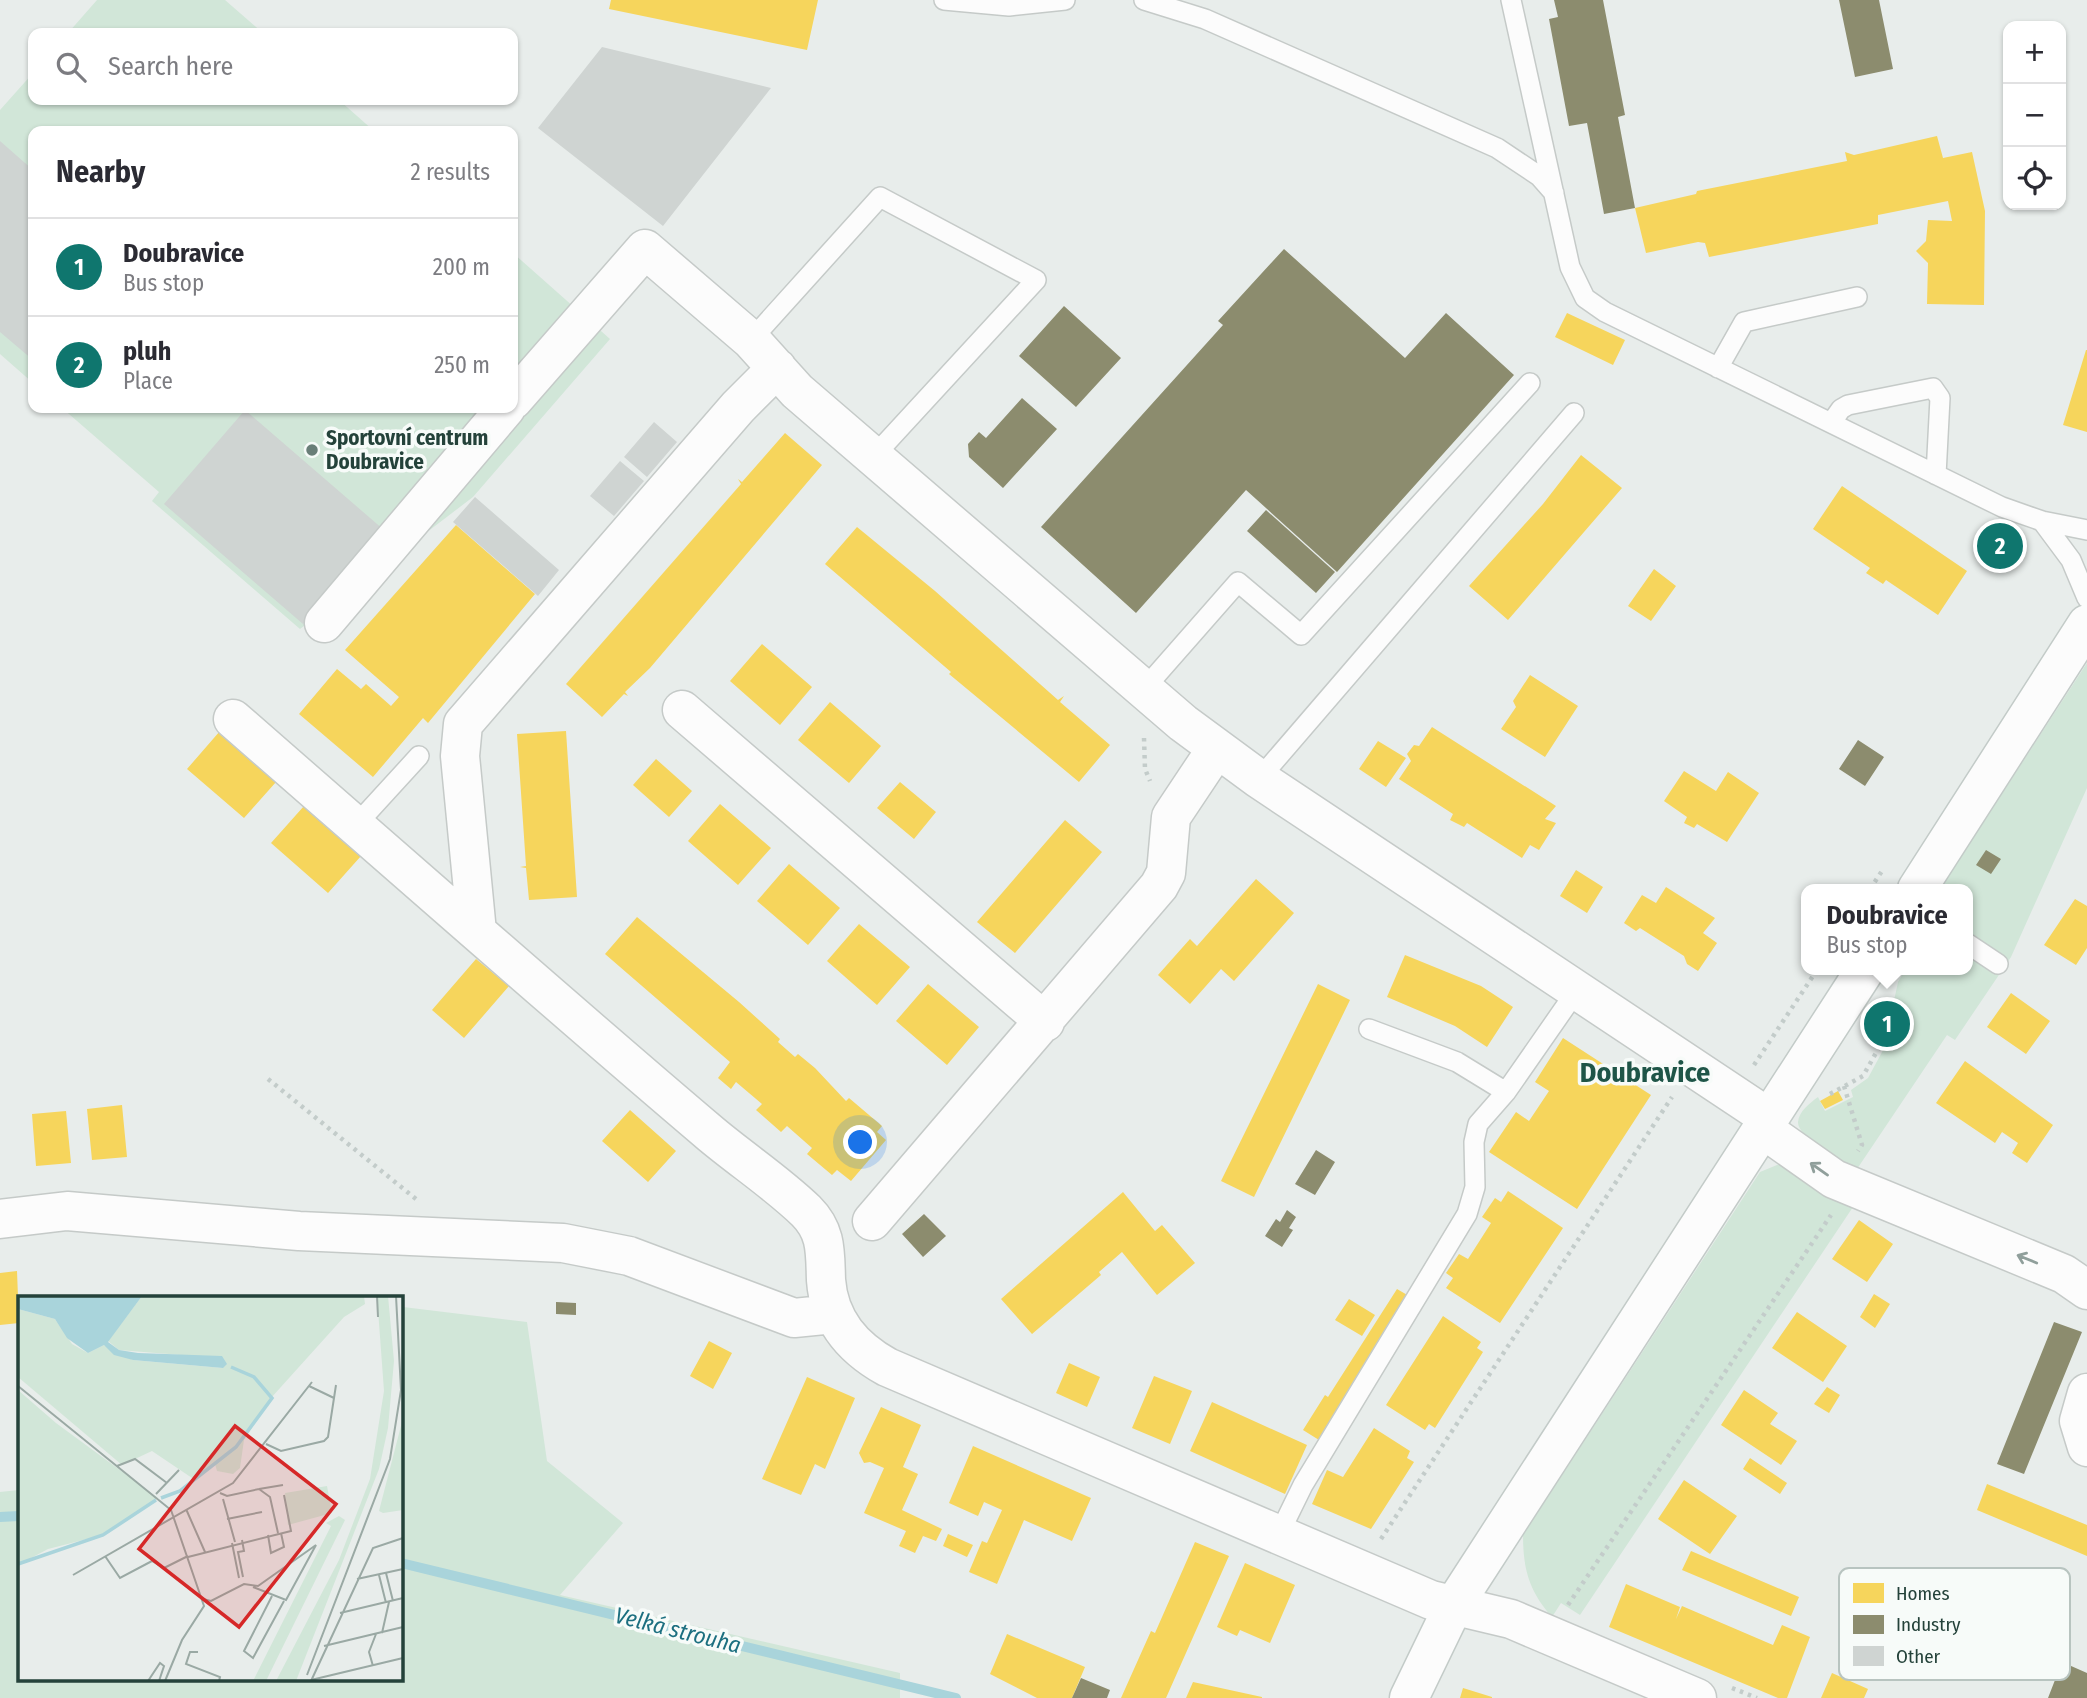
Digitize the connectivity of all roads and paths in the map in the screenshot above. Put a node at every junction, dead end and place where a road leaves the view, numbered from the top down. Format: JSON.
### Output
{"nodes":[{"id":1,"x":944,"y":0,"type":"edge"},
{"id":2,"x":1065,"y":0,"type":"edge"},
{"id":3,"x":1143,"y":0,"type":"edge"},
{"id":4,"x":1511,"y":0,"type":"edge"},
{"id":5,"x":1555,"y":194,"type":"junction"},
{"id":6,"x":1857,"y":297,"type":"dead end"},
{"id":7,"x":751,"y":340,"type":"junction"},
{"id":8,"x":776,"y":368,"type":"junction"},
{"id":9,"x":1718,"y":368,"type":"junction"},
{"id":10,"x":1530,"y":383,"type":"dead end"},
{"id":11,"x":518,"y":394,"type":"edge"},
{"id":12,"x":502,"y":413,"type":"edge"},
{"id":13,"x":1574,"y":413,"type":"dead end"},
{"id":14,"x":1831,"y":423,"type":"junction"},
{"id":15,"x":873,"y":457,"type":"junction"},
{"id":16,"x":1936,"y":475,"type":"junction"},
{"id":17,"x":2042,"y":522,"type":"junction"},
{"id":18,"x":2087,"y":530,"type":"edge"},
{"id":19,"x":2087,"y":598,"type":"edge"},
{"id":20,"x":324,"y":623,"type":"dead end"},
{"id":21,"x":2087,"y":624,"type":"edge"},
{"id":22,"x":1144,"y":689,"type":"junction"},
{"id":23,"x":682,"y":710,"type":"dead end"},
{"id":24,"x":233,"y":719,"type":"dead end"},
{"id":25,"x":1217,"y":748,"type":"junction"},
{"id":26,"x":419,"y":756,"type":"dead end"},
{"id":27,"x":1259,"y":779,"type":"junction"},
{"id":28,"x":355,"y":826,"type":"junction"},
{"id":29,"x":1920,"y":884,"type":"edge"},
{"id":30,"x":477,"y":932,"type":"junction"},
{"id":31,"x":1973,"y":947,"type":"edge"},
{"id":32,"x":1998,"y":964,"type":"dead end"},
{"id":33,"x":1814,"y":975,"type":"edge"},
{"id":34,"x":1862,"y":975,"type":"edge"},
{"id":35,"x":1577,"y":990,"type":"junction"},
{"id":36,"x":1895,"y":1021,"type":"dead end"},
{"id":37,"x":1045,"y":1022,"type":"junction"},
{"id":38,"x":1369,"y":1029,"type":"dead end"},
{"id":39,"x":1692,"y":1067,"type":"junction"},
{"id":40,"x":268,"y":1079,"type":"dead end"},
{"id":41,"x":1844,"y":1086,"type":"junction"},
{"id":42,"x":1506,"y":1092,"type":"junction"},
{"id":43,"x":1734,"y":1095,"type":"junction"},
{"id":44,"x":1824,"y":1097,"type":"dead end"},
{"id":45,"x":1766,"y":1124,"type":"junction"},
{"id":46,"x":1850,"y":1187,"type":"junction"},
{"id":47,"x":0,"y":1219,"type":"edge"},
{"id":48,"x":872,"y":1221,"type":"dead end"},
{"id":49,"x":422,"y":1236,"type":"junction"},
{"id":50,"x":2087,"y":1290,"type":"edge"},
{"id":51,"x":834,"y":1314,"type":"junction"},
{"id":52,"x":2087,"y":1393,"type":"edge"},
{"id":53,"x":2087,"y":1447,"type":"edge"},
{"id":54,"x":1279,"y":1534,"type":"junction"},
{"id":55,"x":1360,"y":1569,"type":"junction"},
{"id":56,"x":1454,"y":1605,"type":"junction"},
{"id":57,"x":1547,"y":1636,"type":"junction"},
{"id":58,"x":1409,"y":1698,"type":"edge"},
{"id":59,"x":1697,"y":1698,"type":"edge"}],
"edges":[{"from":1,"to":2,"type":"lane"},
{"from":3,"to":5,"type":"lane"},
{"from":4,"to":5,"type":"lane"},
{"from":5,"to":9,"type":"lane"},
{"from":6,"to":9,"type":"lane"},
{"from":7,"to":8,"type":"street"},
{"from":7,"to":11,"type":"street"},
{"from":7,"to":15,"type":"lane"},
{"from":8,"to":15,"type":"street"},
{"from":8,"to":30,"type":"street"},
{"from":9,"to":14,"type":"lane"},
{"from":10,"to":22,"type":"lane"},
{"from":12,"to":20,"type":"street"},
{"from":13,"to":27,"type":"lane"},
{"from":14,"to":16,"type":"lane"},
{"from":14,"to":16,"type":"lane"},
{"from":15,"to":22,"type":"street"},
{"from":16,"to":17,"type":"lane"},
{"from":17,"to":18,"type":"lane"},
{"from":17,"to":19,"type":"lane"},
{"from":21,"to":29,"type":"street"},
{"from":22,"to":25,"type":"street"},
{"from":23,"to":37,"type":"street"},
{"from":24,"to":28,"type":"street"},
{"from":25,"to":27,"type":"street"},
{"from":25,"to":37,"type":"street"},
{"from":26,"to":28,"type":"lane"},
{"from":27,"to":35,"type":"street"},
{"from":28,"to":30,"type":"street"},
{"from":30,"to":51,"type":"street"},
{"from":31,"to":32,"type":"lane"},
{"from":33,"to":43,"type":"path"},
{"from":34,"to":45,"type":"street"},
{"from":35,"to":39,"type":"street"},
{"from":35,"to":42,"type":"lane"},
{"from":36,"to":41,"type":"path"},
{"from":37,"to":48,"type":"street"},
{"from":38,"to":42,"type":"lane"},
{"from":39,"to":43,"type":"street"},
{"from":39,"to":55,"type":"path"},
{"from":40,"to":49,"type":"path"},
{"from":41,"to":44,"type":"path"},
{"from":41,"to":46,"type":"path"},
{"from":42,"to":54,"type":"lane"},
{"from":43,"to":45,"type":"street"},
{"from":46,"to":45,"type":"street","one_way":true},
{"from":45,"to":56,"type":"street"},
{"from":50,"to":46,"type":"street","one_way":true},
{"from":46,"to":57,"type":"path"},
{"from":47,"to":49,"type":"street"},
{"from":49,"to":51,"type":"street"},
{"from":51,"to":54,"type":"street"},
{"from":52,"to":53,"type":"street"},
{"from":54,"to":55,"type":"street"},
{"from":55,"to":56,"type":"street"},
{"from":56,"to":57,"type":"street"},
{"from":56,"to":58,"type":"street"},
{"from":57,"to":59,"type":"street"}]}
